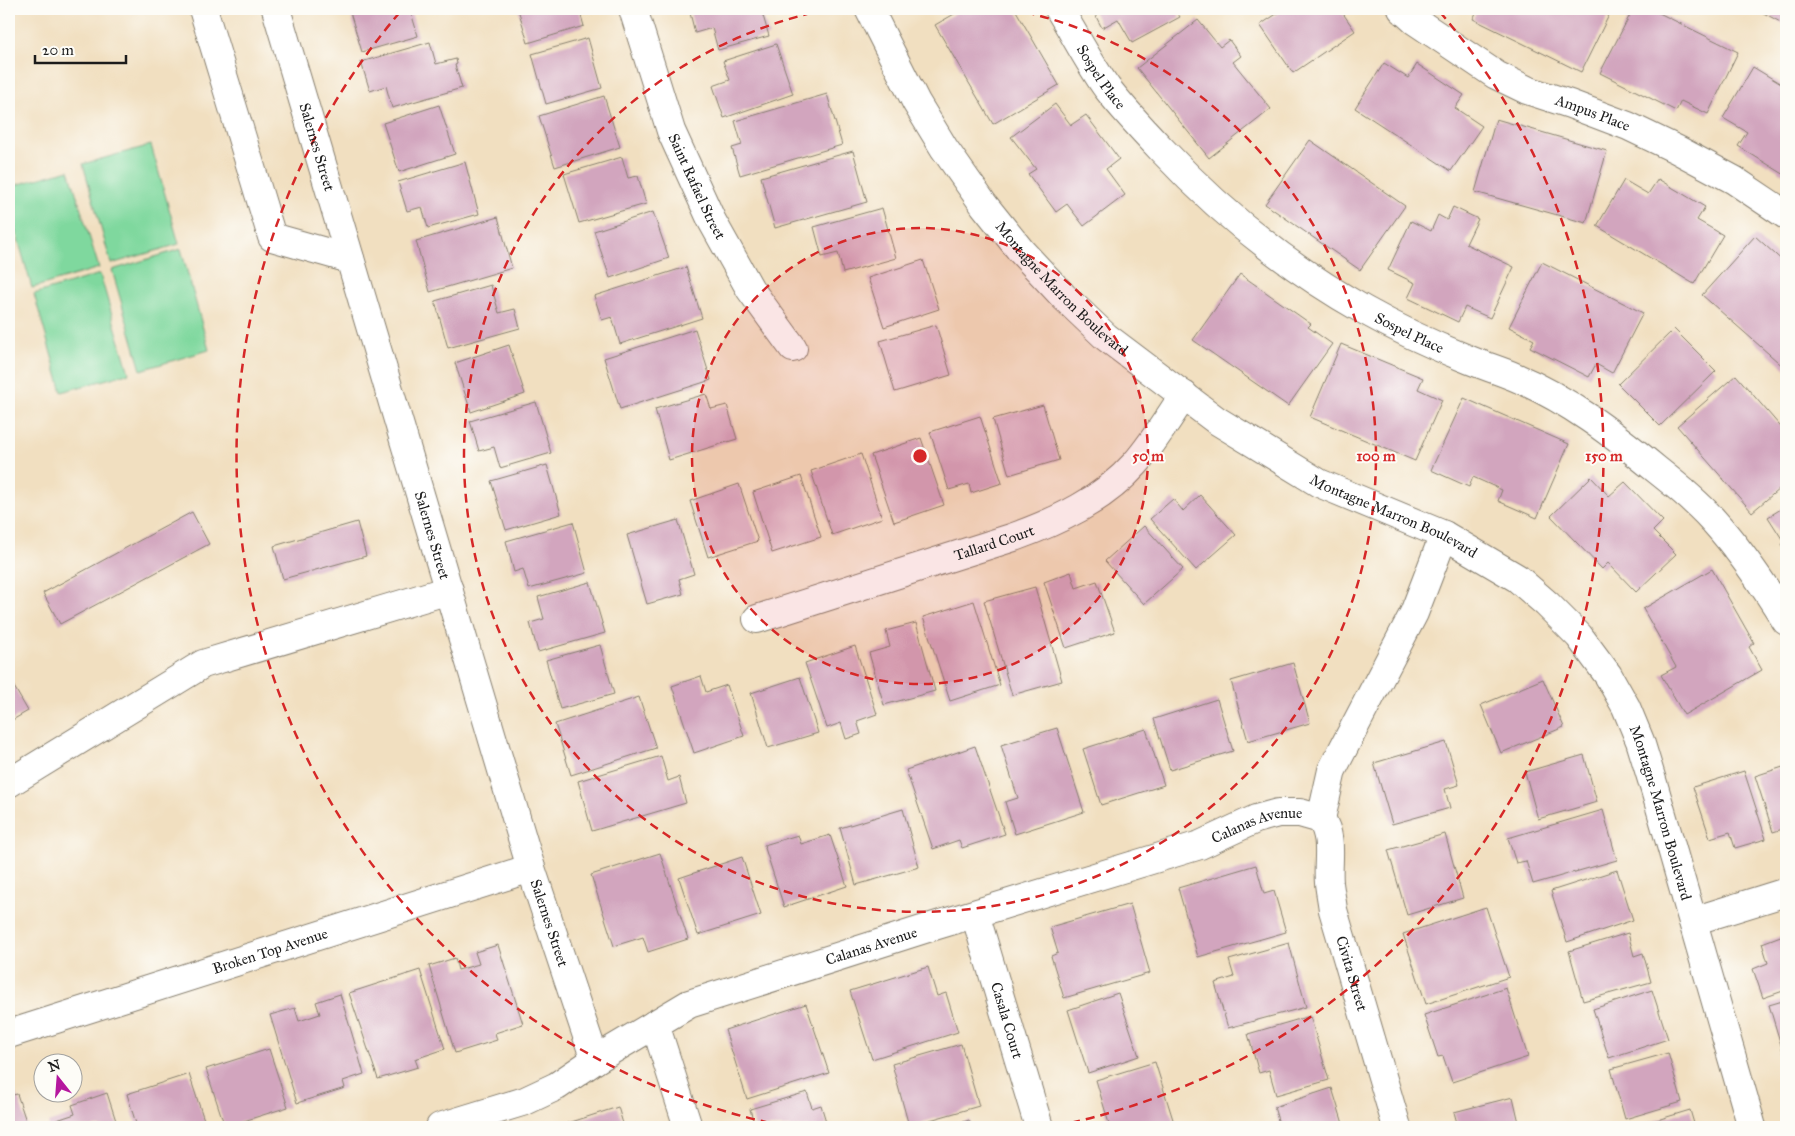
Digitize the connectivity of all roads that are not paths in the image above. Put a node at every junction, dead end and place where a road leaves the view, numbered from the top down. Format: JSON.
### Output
{"nodes":[{"id":1,"x":203,"y":9,"type":"edge"},
{"id":2,"x":276,"y":9,"type":"edge"},
{"id":3,"x":633,"y":9,"type":"edge"},
{"id":4,"x":869,"y":9,"type":"edge"},
{"id":5,"x":1059,"y":9,"type":"edge"},
{"id":6,"x":1402,"y":9,"type":"edge"},
{"id":7,"x":1786,"y":215,"type":"edge"},
{"id":8,"x":350,"y":260,"type":"junction"},
{"id":9,"x":793,"y":348,"type":"dead end"},
{"id":10,"x":1184,"y":396,"type":"junction"},
{"id":11,"x":1444,"y":536,"type":"junction"},
{"id":12,"x":449,"y":590,"type":"junction"},
{"id":13,"x":757,"y":619,"type":"dead end"},
{"id":14,"x":1786,"y":621,"type":"edge"},
{"id":15,"x":9,"y":783,"type":"edge"},
{"id":16,"x":1320,"y":819,"type":"junction"},
{"id":17,"x":532,"y":868,"type":"junction"},
{"id":18,"x":1786,"y":892,"type":"edge"},
{"id":19,"x":975,"y":914,"type":"junction"},
{"id":20,"x":1693,"y":921,"type":"junction"},
{"id":21,"x":655,"y":1024,"type":"junction"},
{"id":22,"x":9,"y":1034,"type":"edge"},
{"id":23,"x":595,"y":1060,"type":"junction"},
{"id":24,"x":440,"y":1127,"type":"edge"},
{"id":25,"x":688,"y":1127,"type":"edge"},
{"id":26,"x":1039,"y":1127,"type":"edge"},
{"id":27,"x":1397,"y":1127,"type":"edge"},
{"id":28,"x":1752,"y":1127,"type":"edge"}],
"edges":[{"from":1,"to":8,"type":"street"},
{"from":2,"to":8,"type":"street","name":"Salernes Street"},
{"from":3,"to":9,"type":"street","name":"Saint Rafael Street"},
{"from":4,"to":10,"type":"street","name":"Montagne Marron Boulevard"},
{"from":5,"to":14,"type":"street","name":"Sospel Place"},
{"from":6,"to":7,"type":"street","name":"Ampus Place"},
{"from":8,"to":12,"type":"street","name":"Salernes Street"},
{"from":10,"to":11,"type":"street","name":"Montagne Marron Boulevard"},
{"from":10,"to":13,"type":"street","name":"Tallard Court"},
{"from":11,"to":16,"type":"street"},
{"from":11,"to":20,"type":"street","name":"Montagne Marron Boulevard"},
{"from":12,"to":15,"type":"street"},
{"from":12,"to":17,"type":"street","name":"Salernes Street"},
{"from":16,"to":19,"type":"street","name":"Calanas Avenue"},
{"from":16,"to":27,"type":"street","name":"Civita Street"},
{"from":17,"to":22,"type":"street","name":"Broken Top Avenue"},
{"from":17,"to":23,"type":"street","name":"Salernes Street"},
{"from":18,"to":20,"type":"street"},
{"from":19,"to":21,"type":"street","name":"Calanas Avenue"},
{"from":19,"to":26,"type":"street","name":"Casala Court"},
{"from":20,"to":28,"type":"street","name":"Montagne Marron Boulevard"},
{"from":21,"to":23,"type":"street","name":"Calanas Avenue"},
{"from":21,"to":25,"type":"street"},
{"from":23,"to":24,"type":"street","name":"Calanas Avenue"}]}
